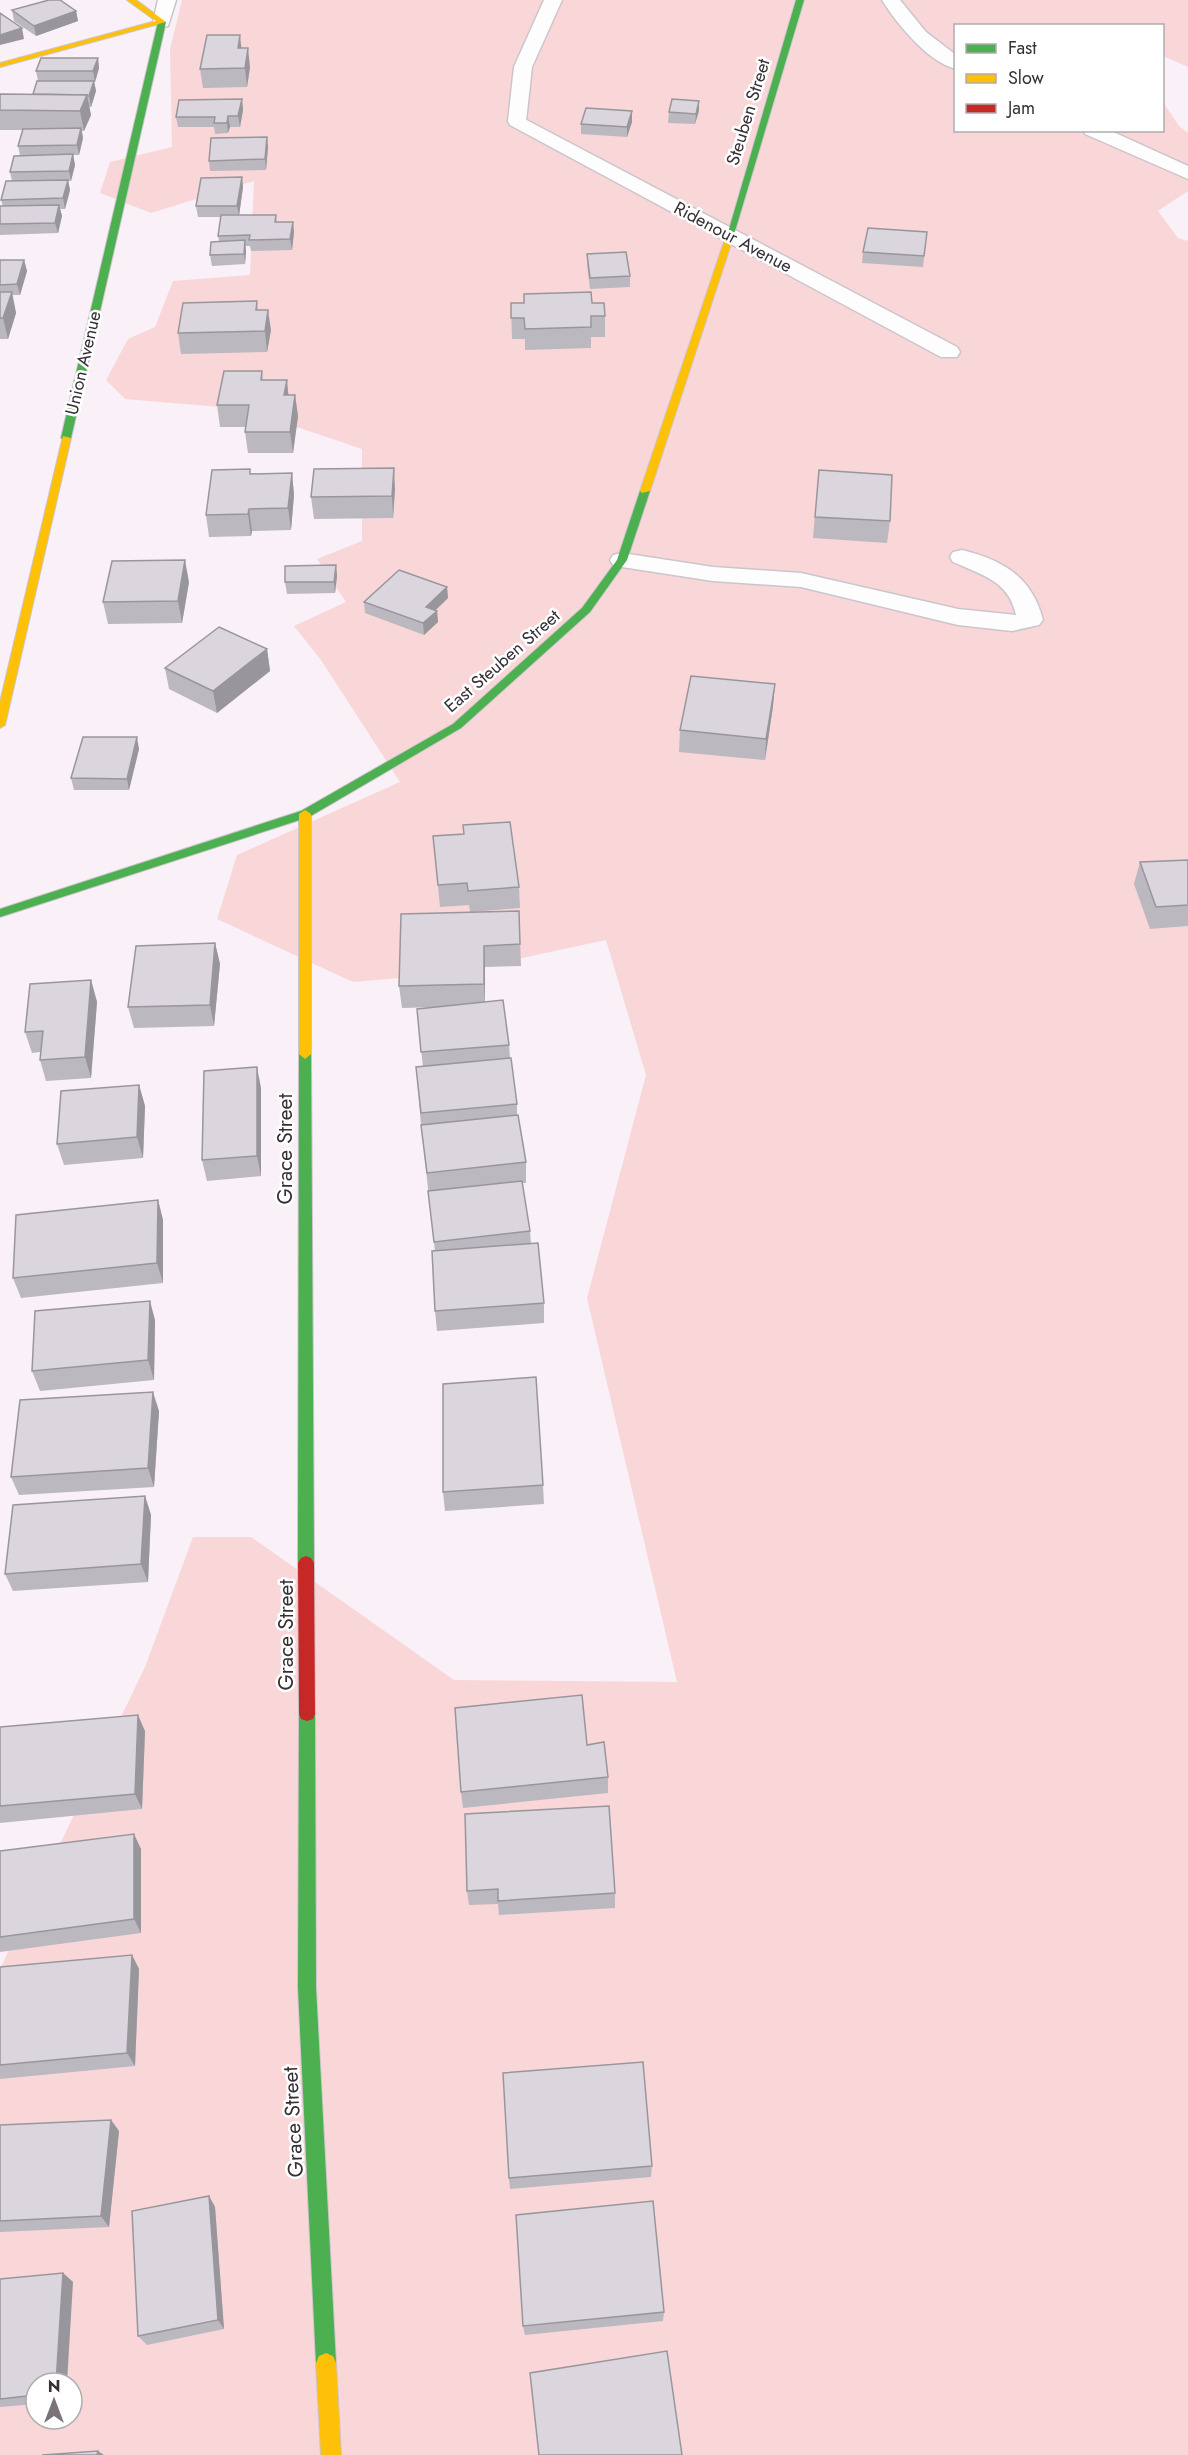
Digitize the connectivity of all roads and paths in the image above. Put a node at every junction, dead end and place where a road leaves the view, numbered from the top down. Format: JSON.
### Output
{"nodes":[{"id":1,"x":131,"y":0,"type":"edge"},
{"id":2,"x":167,"y":0,"type":"edge"},
{"id":3,"x":553,"y":0,"type":"edge"},
{"id":4,"x":800,"y":0,"type":"edge"},
{"id":5,"x":891,"y":0,"type":"edge"},
{"id":6,"x":162,"y":22,"type":"junction"},
{"id":7,"x":954,"y":63,"type":"edge"},
{"id":8,"x":0,"y":65,"type":"edge"},
{"id":9,"x":1096,"y":132,"type":"edge"},
{"id":10,"x":1188,"y":173,"type":"edge"},
{"id":11,"x":730,"y":235,"type":"junction"},
{"id":12,"x":949,"y":352,"type":"dead end"},
{"id":13,"x":962,"y":557,"type":"dead end"},
{"id":14,"x":622,"y":560,"type":"junction"},
{"id":15,"x":0,"y":725,"type":"edge"},
{"id":16,"x":305,"y":814,"type":"junction"},
{"id":17,"x":0,"y":913,"type":"edge"},
{"id":18,"x":331,"y":2455,"type":"edge"}],
"edges":[{"from":1,"to":6,"type":"street"},
{"from":2,"to":6,"type":"street","name":"Union Avenue"},
{"from":3,"to":11,"type":"street","name":"Ridenour Avenue"},
{"from":4,"to":11,"type":"street","name":"Steuben Street"},
{"from":5,"to":7,"type":"street"},
{"from":6,"to":8,"type":"street"},
{"from":6,"to":15,"type":"street","name":"Union Avenue"},
{"from":9,"to":10,"type":"street"},
{"from":11,"to":12,"type":"street","name":"Ridenour Avenue"},
{"from":11,"to":14,"type":"street","name":"East Steuben Street"},
{"from":13,"to":14,"type":"street"},
{"from":14,"to":16,"type":"street","name":"East Steuben Street"},
{"from":16,"to":17,"type":"street","name":"East Steuben Street"},
{"from":16,"to":18,"type":"street","name":"Grace Street"}]}
